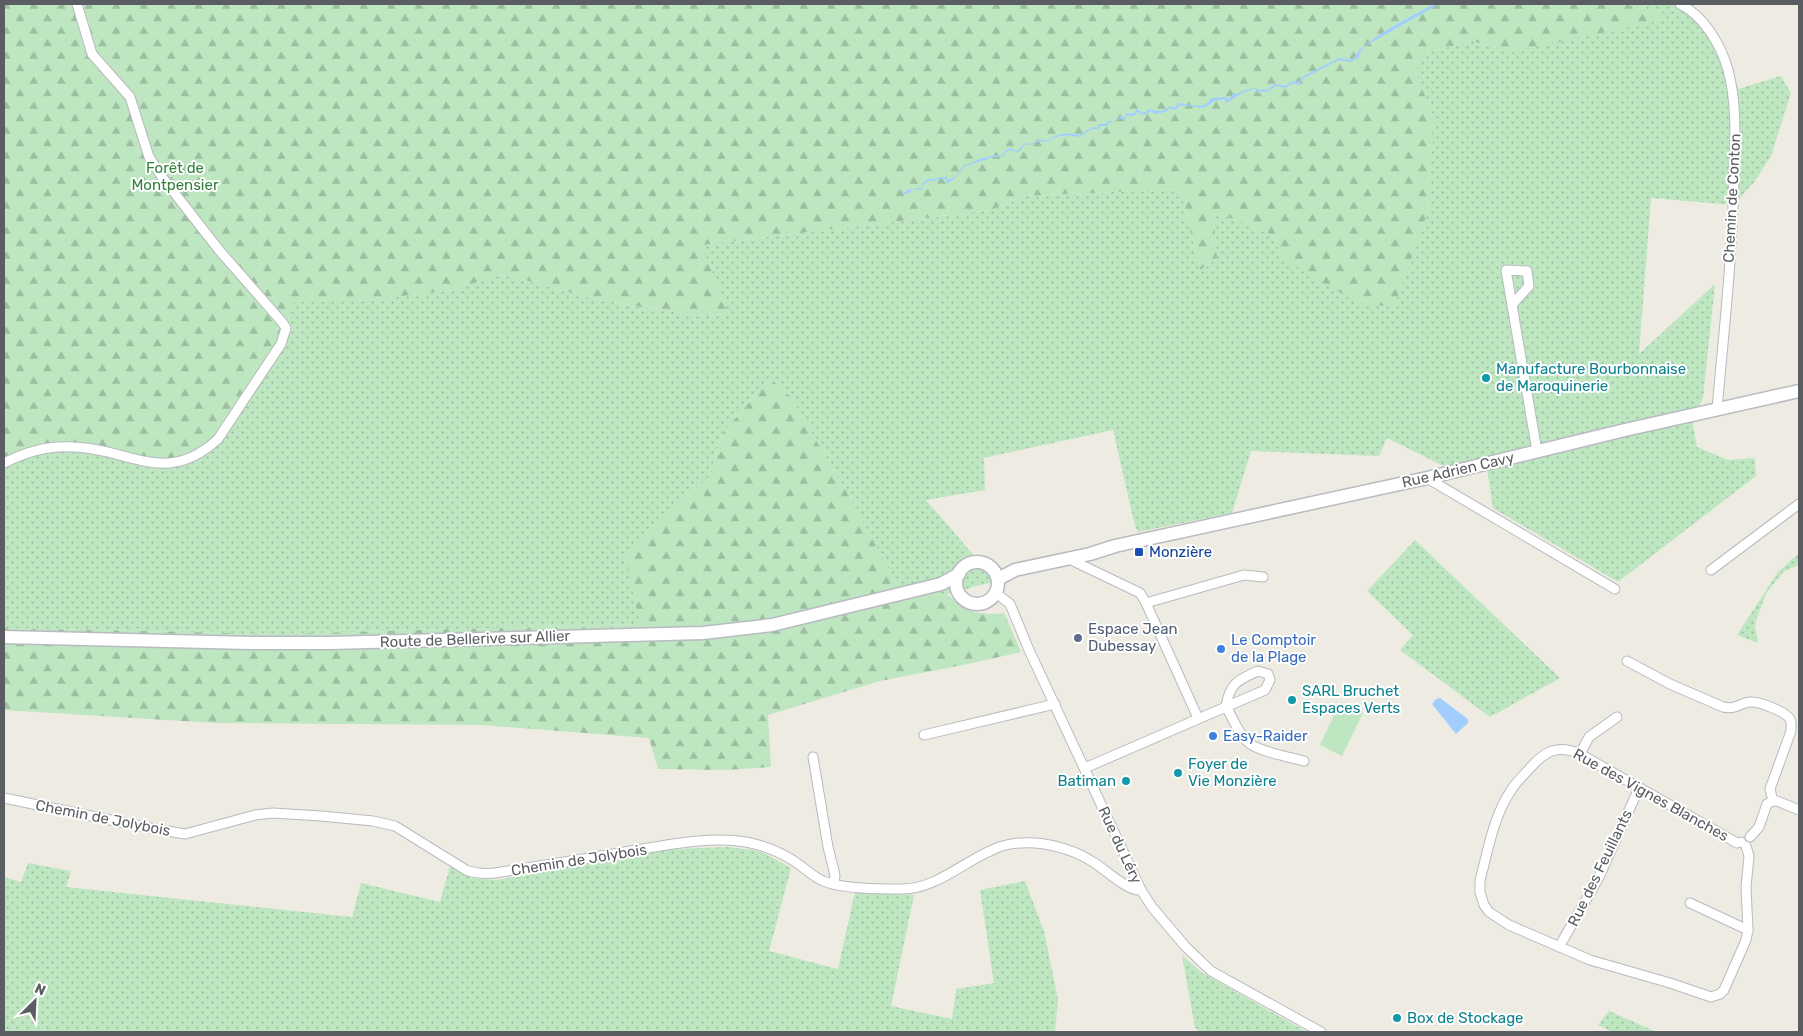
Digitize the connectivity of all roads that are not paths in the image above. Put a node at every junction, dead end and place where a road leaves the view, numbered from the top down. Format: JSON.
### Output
{"nodes":[{"id":1,"x":77,"y":4,"type":"edge"},
{"id":2,"x":1680,"y":4,"type":"edge"},
{"id":3,"x":1512,"y":305,"type":"dead end"},
{"id":4,"x":1799,"y":391,"type":"edge"},
{"id":5,"x":1717,"y":409,"type":"junction"},
{"id":6,"x":1537,"y":451,"type":"junction"},
{"id":7,"x":4,"y":463,"type":"edge"},
{"id":8,"x":1427,"y":478,"type":"junction"},
{"id":9,"x":1799,"y":504,"type":"edge"},
{"id":10,"x":1115,"y":546,"type":"junction"},
{"id":11,"x":1090,"y":554,"type":"junction"},
{"id":12,"x":1068,"y":559,"type":"junction"},
{"id":13,"x":990,"y":567,"type":"junction"},
{"id":14,"x":1091,"y":569,"type":"junction"},
{"id":15,"x":1711,"y":570,"type":"dead end"},
{"id":16,"x":959,"y":574,"type":"junction"},
{"id":17,"x":1263,"y":577,"type":"dead end"},
{"id":18,"x":998,"y":579,"type":"junction"},
{"id":19,"x":942,"y":584,"type":"junction"},
{"id":20,"x":958,"y":589,"type":"junction"},
{"id":21,"x":1615,"y":589,"type":"dead end"},
{"id":22,"x":996,"y":593,"type":"junction"},
{"id":23,"x":1146,"y":603,"type":"junction"},
{"id":24,"x":4,"y":638,"type":"edge"},
{"id":25,"x":1627,"y":661,"type":"dead end"},
{"id":26,"x":1055,"y":704,"type":"junction"},
{"id":27,"x":1226,"y":706,"type":"junction"},
{"id":28,"x":1617,"y":716,"type":"dead end"},
{"id":29,"x":1198,"y":718,"type":"junction"},
{"id":30,"x":924,"y":735,"type":"dead end"},
{"id":31,"x":1580,"y":754,"type":"junction"},
{"id":32,"x":813,"y":757,"type":"dead end"},
{"id":33,"x":1304,"y":761,"type":"dead end"},
{"id":34,"x":1085,"y":768,"type":"junction"},
{"id":35,"x":1639,"y":788,"type":"junction"},
{"id":36,"x":4,"y":798,"type":"edge"},
{"id":37,"x":1773,"y":801,"type":"junction"},
{"id":38,"x":1797,"y":808,"type":"edge"},
{"id":39,"x":1744,"y":844,"type":"junction"},
{"id":40,"x":834,"y":884,"type":"junction"},
{"id":41,"x":1141,"y":890,"type":"junction"},
{"id":42,"x":1690,"y":903,"type":"dead end"},
{"id":43,"x":1748,"y":930,"type":"junction"},
{"id":44,"x":1559,"y":947,"type":"junction"},
{"id":45,"x":1321,"y":1032,"type":"edge"}],
"edges":[{"from":1,"to":7,"type":"street"},
{"from":2,"to":5,"type":"street","name":"Chemin de Conton"},
{"from":3,"to":6,"type":"street"},
{"from":4,"to":5,"type":"main road","name":"Rue Adrien Cavy"},
{"from":5,"to":6,"type":"main road","name":"Rue Adrien Cavy"},
{"from":6,"to":8,"type":"main road","name":"Rue Adrien Cavy"},
{"from":8,"to":10,"type":"main road","name":"Rue Adrien Cavy"},
{"from":8,"to":21,"type":"street"},
{"from":9,"to":15,"type":"street"},
{"from":10,"to":11,"type":"main road","name":"Rue Adrien Cavy"},
{"from":10,"to":13,"type":"main road","name":"Rue Adrien Cavy"},
{"from":11,"to":12,"type":"main road","name":"Rue Adrien Cavy"},
{"from":11,"to":14,"type":"street"},
{"from":12,"to":14,"type":"street"},
{"from":12,"to":18,"type":"main road","name":"Rue Adrien Cavy"},
{"from":13,"to":16,"type":"main road"},
{"from":13,"to":18,"type":"main road"},
{"from":14,"to":23,"type":"street"},
{"from":16,"to":19,"type":"main road","name":"Route de Bellerive sur Allier"},
{"from":16,"to":20,"type":"main road"},
{"from":17,"to":23,"type":"street"},
{"from":18,"to":22,"type":"main road"},
{"from":19,"to":20,"type":"main road"},
{"from":19,"to":24,"type":"main road","name":"Route de Bellerive sur Allier"},
{"from":20,"to":22,"type":"main road"},
{"from":22,"to":26,"type":"street","name":"Rue du Léry"},
{"from":23,"to":29,"type":"street"},
{"from":25,"to":37,"type":"street"},
{"from":26,"to":30,"type":"street"},
{"from":26,"to":34,"type":"street","name":"Rue du Léry"},
{"from":27,"to":27,"type":"street"},
{"from":27,"to":29,"type":"street"},
{"from":27,"to":33,"type":"street"},
{"from":28,"to":31,"type":"street"},
{"from":29,"to":34,"type":"street"},
{"from":31,"to":35,"type":"street","name":"Rue des Vignes Blanches"},
{"from":31,"to":44,"type":"street","name":"Rue des Vignes Blanches"},
{"from":32,"to":40,"type":"street"},
{"from":34,"to":41,"type":"street","name":"Rue du Léry"},
{"from":35,"to":39,"type":"street","name":"Rue des Vignes Blanches"},
{"from":35,"to":44,"type":"street","name":"Rue des Feuillants"},
{"from":36,"to":40,"type":"street","name":"Chemin de Jolybois"},
{"from":37,"to":38,"type":"street"},
{"from":37,"to":39,"type":"street","name":"Rue des Vignes Blanches"},
{"from":39,"to":43,"type":"street","name":"Rue des Vignes Blanches"},
{"from":40,"to":41,"type":"street","name":"Chemin de Jolybois"},
{"from":41,"to":45,"type":"street","name":"Rue du Léry"},
{"from":42,"to":43,"type":"street"},
{"from":43,"to":44,"type":"street","name":"Rue des Vignes Blanches"}]}
